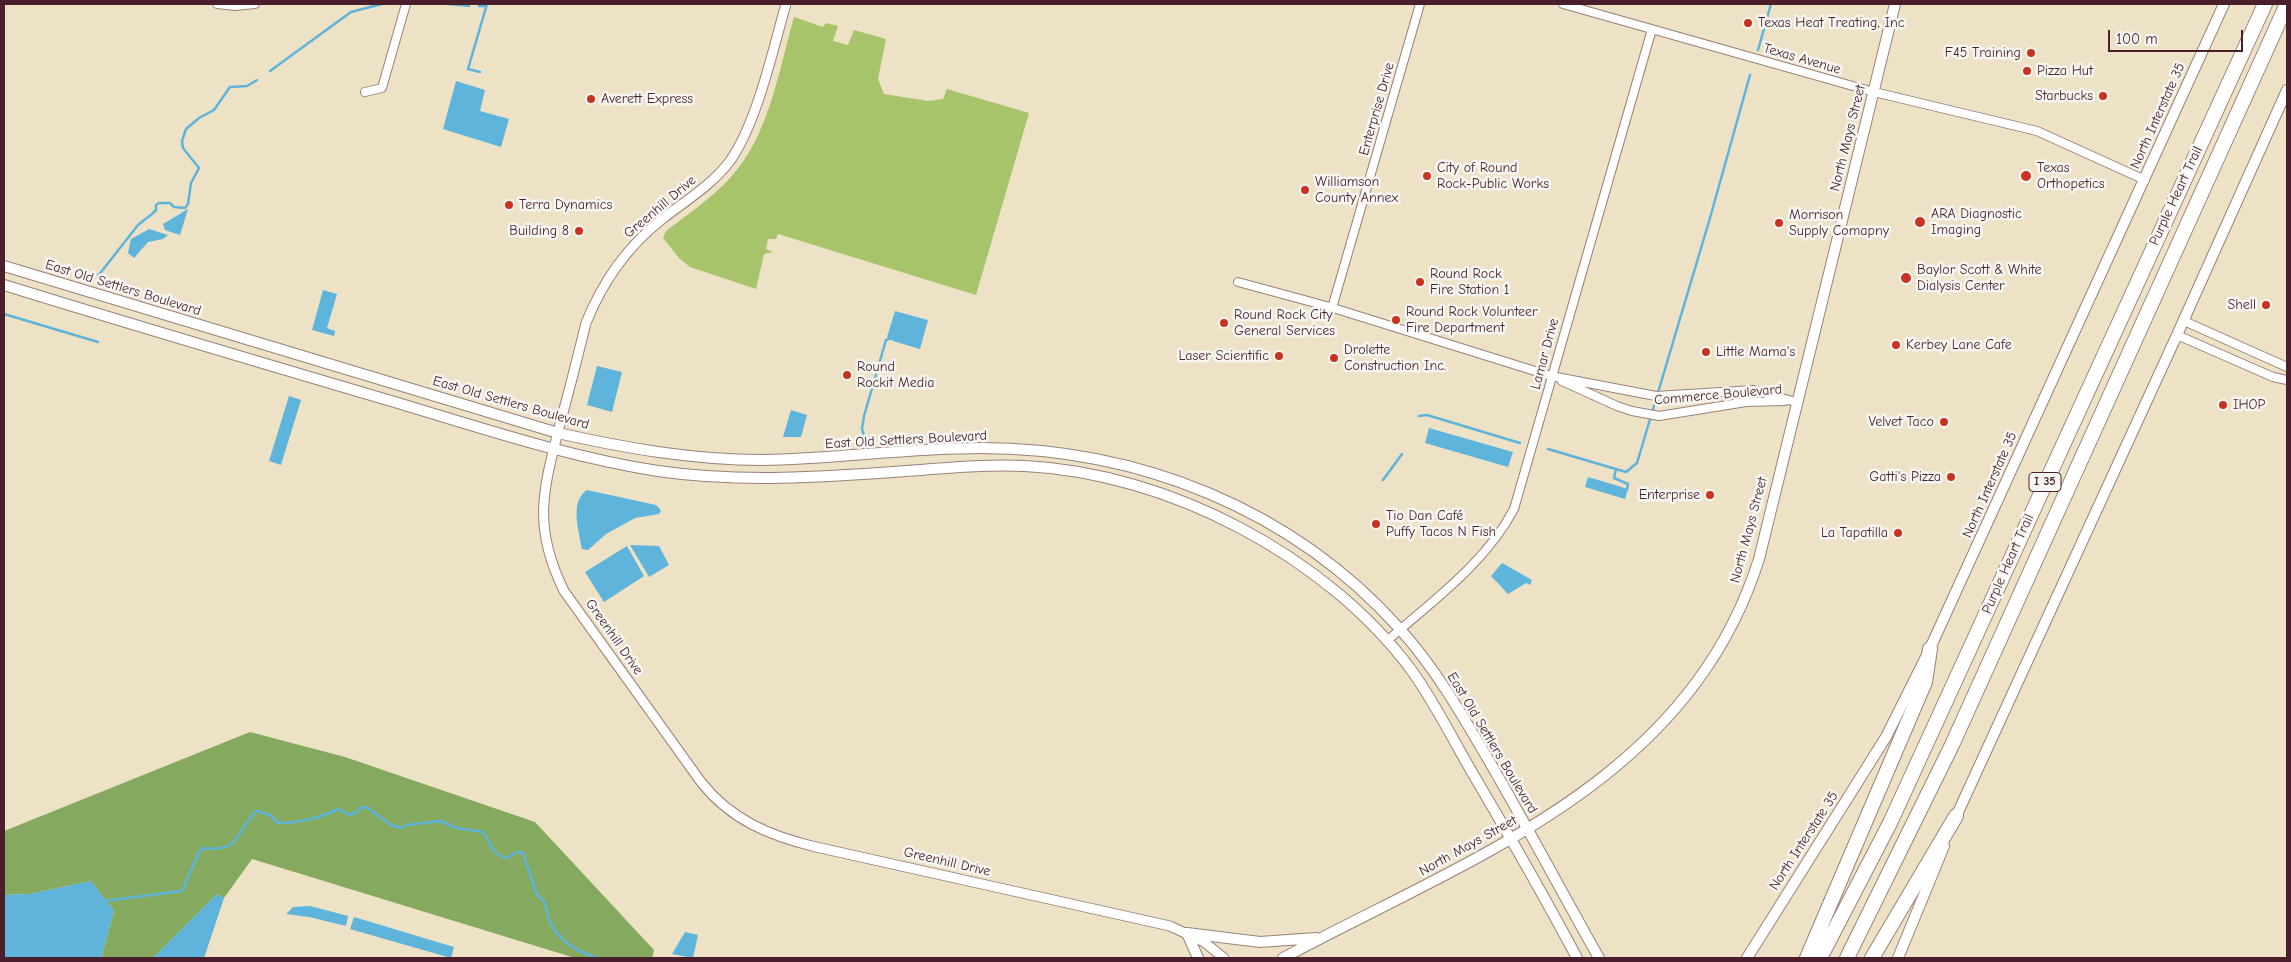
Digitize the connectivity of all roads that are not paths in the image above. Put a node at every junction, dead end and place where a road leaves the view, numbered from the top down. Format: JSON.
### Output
{"nodes":[{"id":1,"x":217,"y":4,"type":"edge"},
{"id":2,"x":255,"y":4,"type":"edge"},
{"id":3,"x":406,"y":4,"type":"edge"},
{"id":4,"x":786,"y":4,"type":"edge"},
{"id":5,"x":1420,"y":4,"type":"edge"},
{"id":6,"x":1564,"y":4,"type":"edge"},
{"id":7,"x":1894,"y":4,"type":"edge"},
{"id":8,"x":2224,"y":4,"type":"edge"},
{"id":9,"x":2265,"y":4,"type":"edge"},
{"id":10,"x":2287,"y":4,"type":"edge"},
{"id":11,"x":1652,"y":29,"type":"junction"},
{"id":12,"x":2287,"y":90,"type":"edge"},
{"id":13,"x":365,"y":92,"type":"dead end"},
{"id":14,"x":1874,"y":92,"type":"junction"},
{"id":15,"x":2145,"y":180,"type":"junction"},
{"id":16,"x":4,"y":266,"type":"edge"},
{"id":17,"x":1238,"y":282,"type":"dead end"},
{"id":18,"x":4,"y":285,"type":"edge"},
{"id":19,"x":1332,"y":308,"type":"junction"},
{"id":20,"x":2184,"y":321,"type":"junction"},
{"id":21,"x":2177,"y":335,"type":"junction"},
{"id":22,"x":2239,"y":346,"type":"junction"},
{"id":23,"x":2233,"y":359,"type":"junction"},
{"id":24,"x":2287,"y":367,"type":"edge"},
{"id":25,"x":1551,"y":376,"type":"junction"},
{"id":26,"x":2287,"y":380,"type":"edge"},
{"id":27,"x":1796,"y":402,"type":"junction"},
{"id":28,"x":558,"y":433,"type":"junction"},
{"id":29,"x":554,"y":449,"type":"junction"},
{"id":30,"x":1400,"y":629,"type":"junction"},
{"id":31,"x":1387,"y":641,"type":"junction"},
{"id":32,"x":1930,"y":649,"type":"junction"},
{"id":33,"x":1956,"y":816,"type":"junction"},
{"id":34,"x":1527,"y":829,"type":"junction"},
{"id":35,"x":1510,"y":838,"type":"junction"},
{"id":36,"x":1188,"y":933,"type":"junction"},
{"id":37,"x":1320,"y":938,"type":"junction"},
{"id":38,"x":1198,"y":958,"type":"edge"},
{"id":39,"x":1224,"y":958,"type":"edge"},
{"id":40,"x":1283,"y":958,"type":"edge"},
{"id":41,"x":1577,"y":958,"type":"edge"},
{"id":42,"x":1599,"y":958,"type":"edge"},
{"id":43,"x":1747,"y":958,"type":"edge"},
{"id":44,"x":1806,"y":958,"type":"edge"},
{"id":45,"x":1820,"y":958,"type":"edge"},
{"id":46,"x":1847,"y":958,"type":"edge"},
{"id":47,"x":1872,"y":958,"type":"edge"},
{"id":48,"x":1898,"y":958,"type":"edge"}],
"edges":[{"from":1,"to":2,"type":"street"},
{"from":3,"to":13,"type":"street"},
{"from":4,"to":28,"type":"street","name":"Greenhill Drive"},
{"from":5,"to":19,"type":"street","name":"Enterprise Drive"},
{"from":6,"to":11,"type":"street","name":"Texas Avenue"},
{"from":7,"to":14,"type":"main road","name":"North Mays Street"},
{"from":8,"to":15,"type":"main road","name":"North Interstate 35"},
{"from":9,"to":45,"type":"highway","name":"Purple Heart Trail","number":"I 35"},
{"from":10,"to":46,"type":"highway","name":"Purple Heart Trail","number":"I 35"},
{"from":11,"to":14,"type":"street","name":"Texas Avenue"},
{"from":11,"to":25,"type":"street","name":"Lamar Drive"},
{"from":12,"to":20,"type":"main road"},
{"from":14,"to":15,"type":"street","name":"Texas Avenue"},
{"from":14,"to":27,"type":"main road","name":"North Mays Street"},
{"from":15,"to":32,"type":"main road","name":"North Interstate 35"},
{"from":16,"to":28,"type":"main road","name":"East Old Settlers Boulevard"},
{"from":17,"to":19,"type":"street","name":"Commerce Boulevard"},
{"from":18,"to":29,"type":"main road"},
{"from":19,"to":25,"type":"street","name":"Commerce Boulevard"},
{"from":20,"to":21,"type":"main road"},
{"from":20,"to":22,"type":"street"},
{"from":21,"to":23,"type":"street"},
{"from":21,"to":33,"type":"main road"},
{"from":22,"to":23,"type":"street"},
{"from":22,"to":24,"type":"street"},
{"from":23,"to":26,"type":"street"},
{"from":25,"to":27,"type":"street","name":"Commerce Boulevard"},
{"from":25,"to":27,"type":"street","name":"Commerce Boulevard"},
{"from":25,"to":30,"type":"street","name":"Lamar Drive"},
{"from":27,"to":34,"type":"main road","name":"North Mays Street"},
{"from":28,"to":29,"type":"street","name":"Greenhill Drive"},
{"from":28,"to":30,"type":"main road","name":"East Old Settlers Boulevard"},
{"from":29,"to":31,"type":"main road"},
{"from":29,"to":36,"type":"street","name":"Greenhill Drive"},
{"from":30,"to":31,"type":"street","name":"Lamar Drive"},
{"from":30,"to":34,"type":"main road","name":"East Old Settlers Boulevard"},
{"from":31,"to":35,"type":"main road"},
{"from":32,"to":43,"type":"main road","name":"North Interstate 35"},
{"from":32,"to":44,"type":"highway"},
{"from":33,"to":47,"type":"highway"},
{"from":33,"to":48,"type":"main road"},
{"from":34,"to":35,"type":"main road","name":"North Mays Street"},
{"from":34,"to":42,"type":"main road","name":"East Old Settlers Boulevard"},
{"from":35,"to":37,"type":"main road","name":"North Mays Street"},
{"from":35,"to":41,"type":"main road"},
{"from":36,"to":37,"type":"main road"},
{"from":36,"to":38,"type":"main road"},
{"from":36,"to":39,"type":"street","name":"Greenhill Drive"},
{"from":37,"to":40,"type":"main road","name":"North Mays Street"}]}
